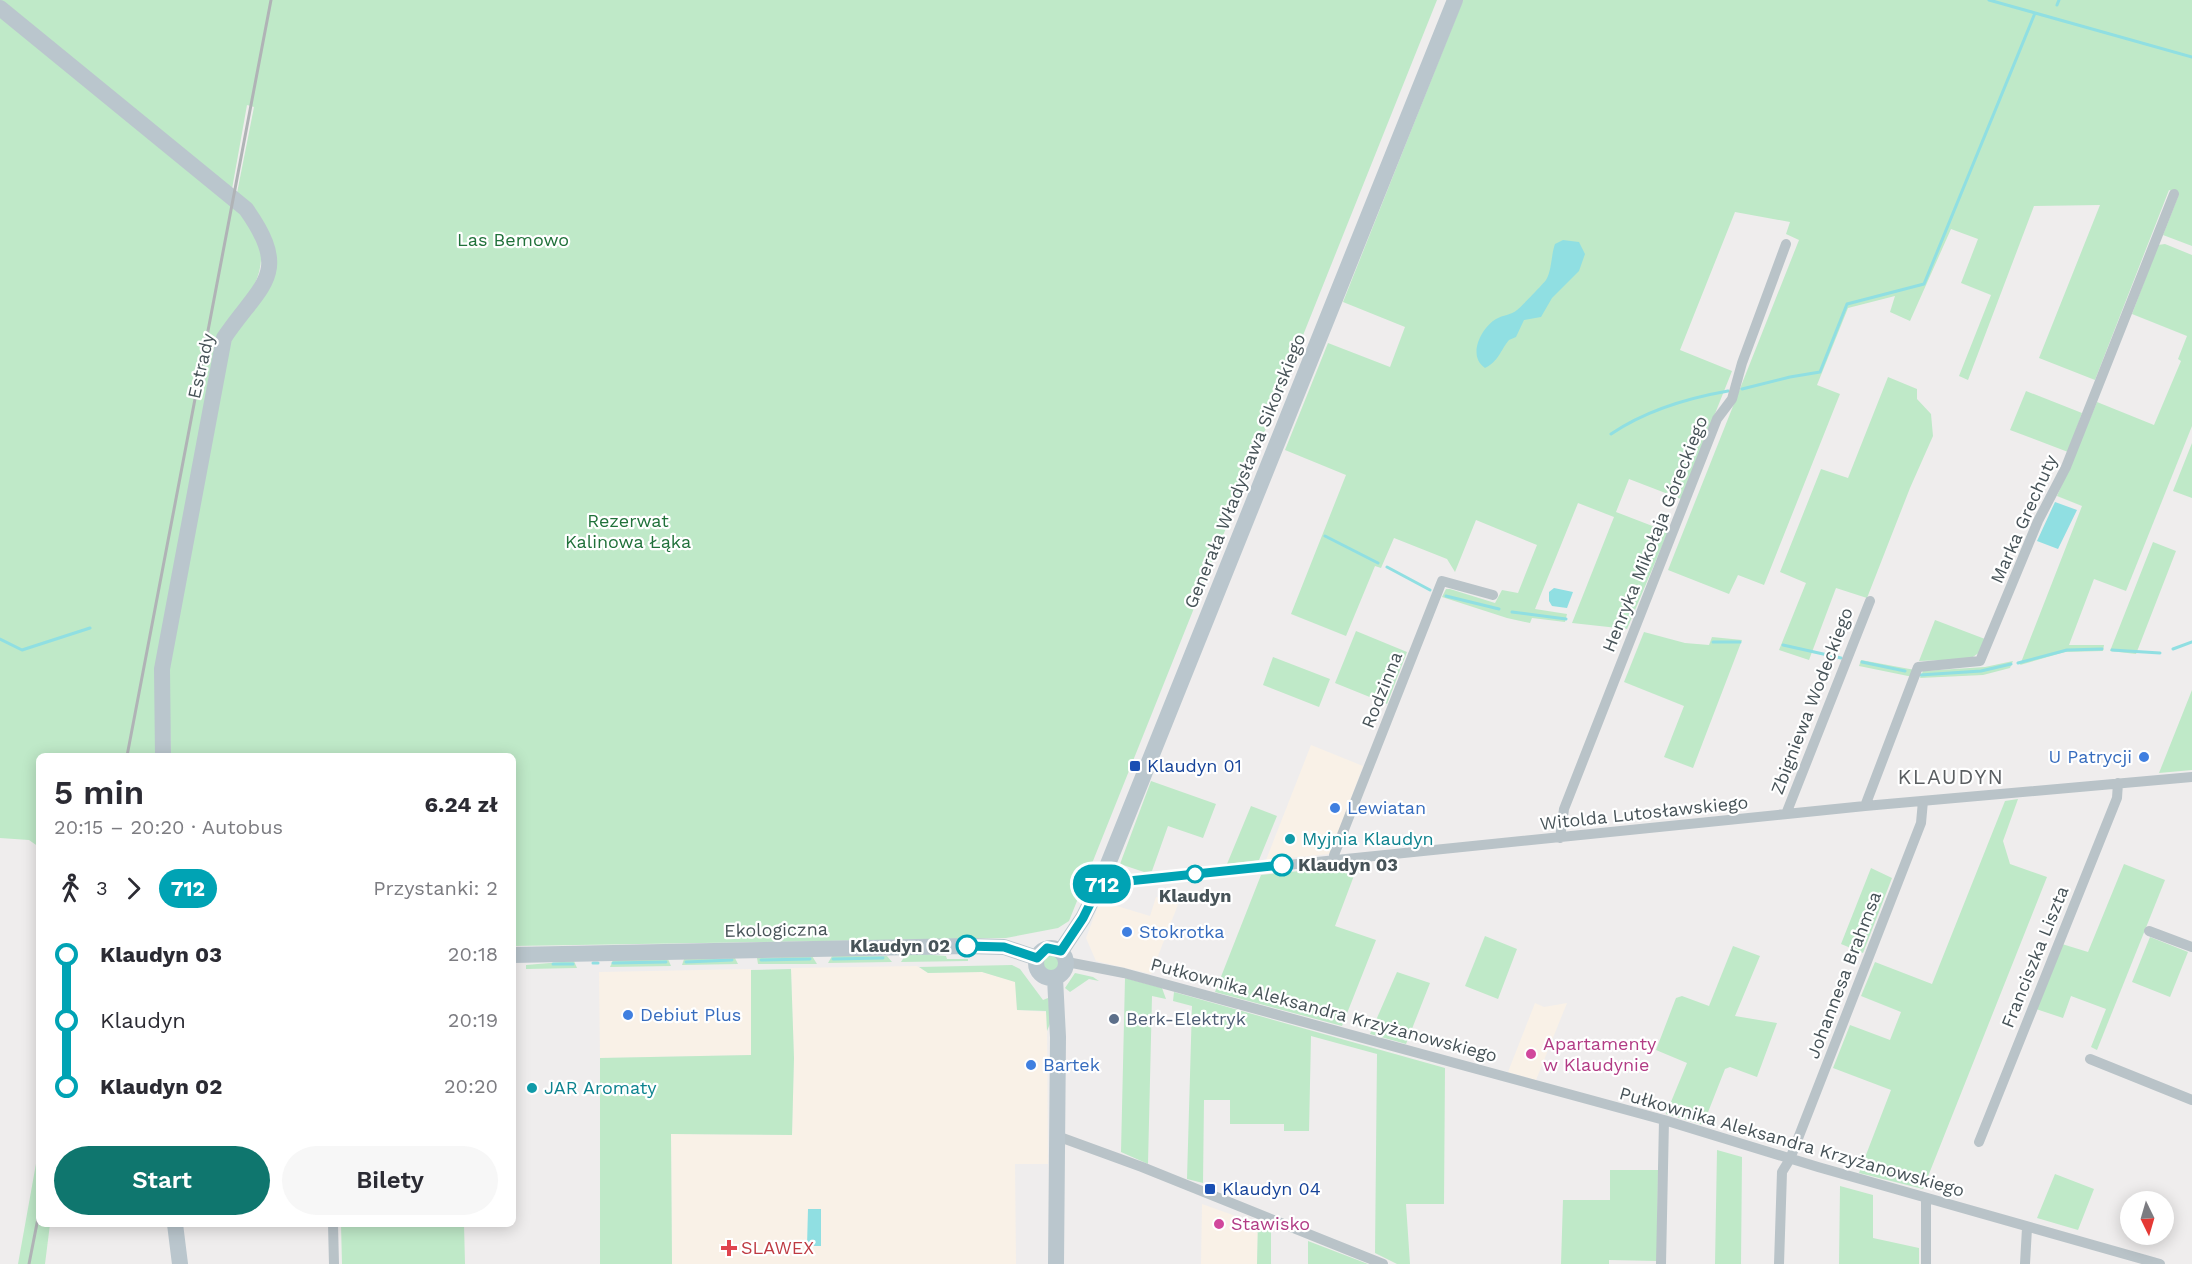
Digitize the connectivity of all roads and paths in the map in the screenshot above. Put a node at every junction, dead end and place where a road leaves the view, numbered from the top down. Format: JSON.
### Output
{"nodes":[{"id":1,"x":1455,"y":0,"type":"edge"},
{"id":2,"x":0,"y":8,"type":"edge"},
{"id":3,"x":2174,"y":194,"type":"dead end"},
{"id":4,"x":1785,"y":244,"type":"dead end"},
{"id":5,"x":1493,"y":595,"type":"dead end"},
{"id":6,"x":1870,"y":600,"type":"dead end"},
{"id":7,"x":163,"y":753,"type":"edge"},
{"id":8,"x":2192,"y":777,"type":"edge"},
{"id":9,"x":2118,"y":783,"type":"junction"},
{"id":10,"x":1923,"y":801,"type":"junction"},
{"id":11,"x":1864,"y":806,"type":"junction"},
{"id":12,"x":1786,"y":814,"type":"junction"},
{"id":13,"x":1560,"y":838,"type":"junction"},
{"id":14,"x":1335,"y":860,"type":"junction"},
{"id":15,"x":1100,"y":884,"type":"junction"},
{"id":16,"x":2150,"y":931,"type":"dead end"},
{"id":17,"x":2192,"y":947,"type":"edge"},
{"id":18,"x":516,"y":955,"type":"edge"},
{"id":19,"x":1064,"y":957,"type":"junction"},
{"id":20,"x":1037,"y":958,"type":"junction"},
{"id":21,"x":1054,"y":978,"type":"junction"},
{"id":22,"x":2090,"y":1059,"type":"dead end"},
{"id":23,"x":2192,"y":1100,"type":"edge"},
{"id":24,"x":1664,"y":1120,"type":"junction"},
{"id":25,"x":1057,"y":1136,"type":"junction"},
{"id":26,"x":1979,"y":1142,"type":"dead end"},
{"id":27,"x":1790,"y":1159,"type":"junction"},
{"id":28,"x":1926,"y":1199,"type":"junction"},
{"id":29,"x":175,"y":1227,"type":"edge"},
{"id":30,"x":333,"y":1227,"type":"edge"},
{"id":31,"x":2027,"y":1228,"type":"junction"},
{"id":32,"x":176,"y":1246,"type":"junction"},
{"id":33,"x":2123,"y":1259,"type":"edge"},
{"id":34,"x":172,"y":1264,"type":"edge"},
{"id":35,"x":180,"y":1264,"type":"edge"},
{"id":36,"x":334,"y":1264,"type":"edge"},
{"id":37,"x":1056,"y":1264,"type":"edge"},
{"id":38,"x":1383,"y":1264,"type":"edge"},
{"id":39,"x":1662,"y":1264,"type":"edge"},
{"id":40,"x":1779,"y":1264,"type":"edge"},
{"id":41,"x":1926,"y":1264,"type":"edge"},
{"id":42,"x":2025,"y":1264,"type":"edge"},
{"id":43,"x":2160,"y":1264,"type":"edge"}],
"edges":[{"from":1,"to":15,"type":"main road","name":"Generała Władysława Sikorskiego"},
{"from":2,"to":7,"type":"main road","name":"Estrady"},
{"from":3,"to":11,"type":"street","name":"Marka Grechuty"},
{"from":4,"to":13,"type":"street","name":"Henryka Mikołaja Góreckiego"},
{"from":5,"to":14,"type":"street","name":"Rodzinna"},
{"from":6,"to":12,"type":"street","name":"Zbigniewa Wodeckiego"},
{"from":8,"to":9,"type":"street","name":"Witolda Lutosławskiego"},
{"from":9,"to":10,"type":"street","name":"Witolda Lutosławskiego"},
{"from":9,"to":26,"type":"street","name":"Franciszka Liszta"},
{"from":10,"to":11,"type":"street","name":"Witolda Lutosławskiego"},
{"from":10,"to":27,"type":"street","name":"Johannesa Brahmsa"},
{"from":11,"to":12,"type":"street","name":"Witolda Lutosławskiego"},
{"from":12,"to":13,"type":"street","name":"Witolda Lutosławskiego"},
{"from":13,"to":14,"type":"street","name":"Witolda Lutosławskiego"},
{"from":14,"to":15,"type":"street","name":"Witolda Lutosławskiego"},
{"from":15,"to":19,"type":"main road","name":"Generała Władysława Sikorskiego"},
{"from":16,"to":17,"type":"street"},
{"from":18,"to":20,"type":"main road","name":"Ekologiczna"},
{"from":19,"to":20,"type":"main road"},
{"from":19,"to":21,"type":"main road"},
{"from":19,"to":24,"type":"street","name":"Pułkownika Aleksandra Krzyżanowskiego"},
{"from":20,"to":21,"type":"main road"},
{"from":21,"to":25,"type":"main road"},
{"from":22,"to":23,"type":"street"},
{"from":24,"to":27,"type":"street","name":"Pułkownika Aleksandra Krzyżanowskiego"},
{"from":24,"to":39,"type":"street"},
{"from":25,"to":37,"type":"main road"},
{"from":25,"to":38,"type":"street"},
{"from":27,"to":28,"type":"street","name":"Pułkownika Aleksandra Krzyżanowskiego"},
{"from":27,"to":40,"type":"street","name":"Johannesa Brahmsa"},
{"from":28,"to":31,"type":"street","name":"Pułkownika Aleksandra Krzyżanowskiego"},
{"from":28,"to":41,"type":"street"},
{"from":29,"to":32,"type":"main road"},
{"from":30,"to":36,"type":"street"},
{"from":31,"to":33,"type":"street","name":"Pułkownika Aleksandra Krzyżanowskiego"},
{"from":31,"to":42,"type":"street"},
{"from":32,"to":34,"type":"main road"},
{"from":32,"to":35,"type":"main road"},
{"from":33,"to":43,"type":"street","name":"Pułkownika Aleksandra Krzyżanowskiego"}]}
